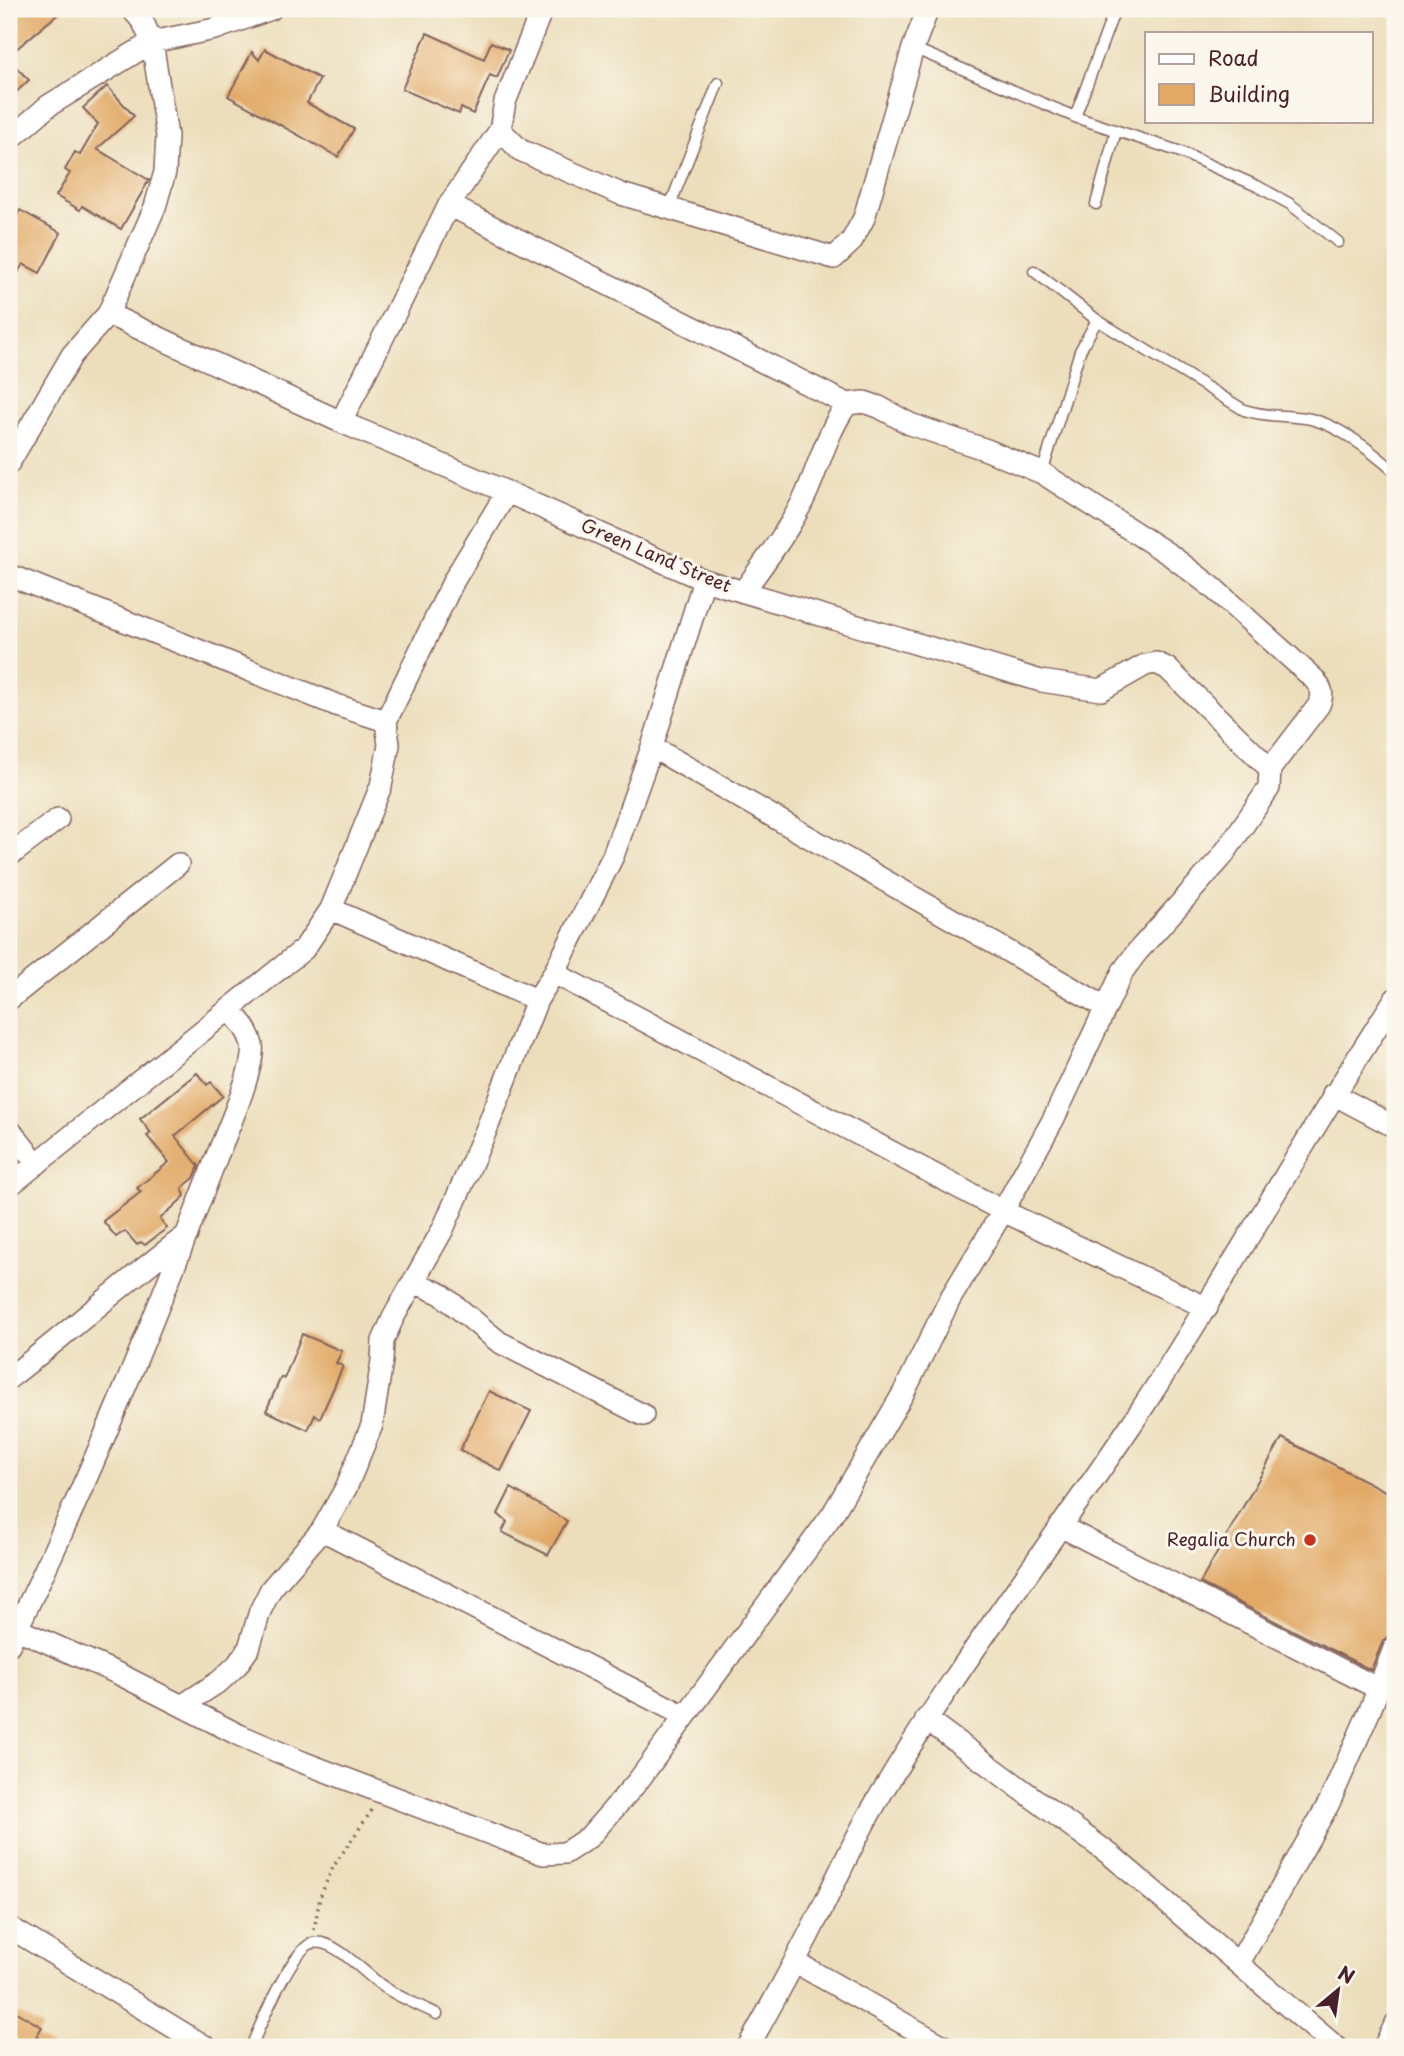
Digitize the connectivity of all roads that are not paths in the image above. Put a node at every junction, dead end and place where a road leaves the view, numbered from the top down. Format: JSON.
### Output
{"nodes":[{"id":1,"x":132,"y":9,"type":"edge"},
{"id":2,"x":271,"y":9,"type":"edge"},
{"id":3,"x":542,"y":9,"type":"edge"},
{"id":4,"x":928,"y":9,"type":"edge"},
{"id":5,"x":1115,"y":9,"type":"edge"},
{"id":6,"x":152,"y":42,"type":"junction"},
{"id":7,"x":913,"y":48,"type":"junction"},
{"id":8,"x":718,"y":83,"type":"dead end"},
{"id":9,"x":1075,"y":117,"type":"junction"},
{"id":10,"x":500,"y":130,"type":"junction"},
{"id":11,"x":1116,"y":131,"type":"junction"},
{"id":12,"x":9,"y":140,"type":"edge"},
{"id":13,"x":1096,"y":204,"type":"dead end"},
{"id":14,"x":449,"y":205,"type":"junction"},
{"id":15,"x":669,"y":208,"type":"junction"},
{"id":16,"x":1338,"y":242,"type":"dead end"},
{"id":17,"x":1034,"y":271,"type":"dead end"},
{"id":18,"x":108,"y":314,"type":"junction"},
{"id":19,"x":1097,"y":320,"type":"junction"},
{"id":20,"x":847,"y":404,"type":"junction"},
{"id":21,"x":341,"y":422,"type":"junction"},
{"id":22,"x":9,"y":463,"type":"edge"},
{"id":23,"x":1395,"y":472,"type":"edge"},
{"id":24,"x":1042,"y":473,"type":"junction"},
{"id":25,"x":507,"y":492,"type":"junction"},
{"id":26,"x":9,"y":575,"type":"edge"},
{"id":27,"x":704,"y":580,"type":"junction"},
{"id":28,"x":743,"y":592,"type":"junction"},
{"id":29,"x":386,"y":721,"type":"junction"},
{"id":30,"x":652,"y":747,"type":"junction"},
{"id":31,"x":1270,"y":769,"type":"junction"},
{"id":32,"x":58,"y":819,"type":"dead end"},
{"id":33,"x":9,"y":856,"type":"edge"},
{"id":34,"x":178,"y":864,"type":"dead end"},
{"id":35,"x":331,"y":909,"type":"junction"},
{"id":36,"x":554,"y":973,"type":"junction"},
{"id":37,"x":9,"y":999,"type":"edge"},
{"id":38,"x":1395,"y":999,"type":"edge"},
{"id":39,"x":537,"y":1000,"type":"junction"},
{"id":40,"x":1105,"y":1007,"type":"junction"},
{"id":41,"x":229,"y":1010,"type":"junction"},
{"id":42,"x":1333,"y":1094,"type":"junction"},
{"id":43,"x":1395,"y":1127,"type":"edge"},
{"id":44,"x":9,"y":1129,"type":"edge"},
{"id":45,"x":37,"y":1164,"type":"junction"},
{"id":46,"x":9,"y":1186,"type":"edge"},
{"id":47,"x":1003,"y":1211,"type":"junction"},
{"id":48,"x":187,"y":1234,"type":"junction"},
{"id":49,"x":414,"y":1282,"type":"junction"},
{"id":50,"x":1207,"y":1308,"type":"junction"},
{"id":51,"x":9,"y":1378,"type":"edge"},
{"id":52,"x":643,"y":1415,"type":"dead end"},
{"id":53,"x":1060,"y":1526,"type":"junction"},
{"id":54,"x":322,"y":1530,"type":"junction"},
{"id":55,"x":11,"y":1634,"type":"edge"},
{"id":56,"x":1395,"y":1646,"type":"edge"},
{"id":57,"x":1378,"y":1689,"type":"junction"},
{"id":58,"x":183,"y":1705,"type":"junction"},
{"id":59,"x":685,"y":1716,"type":"junction"},
{"id":60,"x":926,"y":1719,"type":"junction"},
{"id":61,"x":9,"y":1927,"type":"edge"},
{"id":62,"x":795,"y":1962,"type":"junction"},
{"id":63,"x":1239,"y":1963,"type":"junction"},
{"id":64,"x":437,"y":2014,"type":"dead end"},
{"id":65,"x":1395,"y":2025,"type":"edge"},
{"id":66,"x":206,"y":2047,"type":"edge"},
{"id":67,"x":251,"y":2047,"type":"edge"},
{"id":68,"x":748,"y":2047,"type":"edge"},
{"id":69,"x":944,"y":2047,"type":"edge"},
{"id":70,"x":1336,"y":2047,"type":"edge"},
{"id":71,"x":1384,"y":2047,"type":"edge"}],
"edges":[{"from":1,"to":6,"type":"street"},
{"from":2,"to":6,"type":"street"},
{"from":3,"to":10,"type":"street"},
{"from":4,"to":7,"type":"street"},
{"from":5,"to":9,"type":"lane"},
{"from":6,"to":12,"type":"street"},
{"from":6,"to":18,"type":"street"},
{"from":7,"to":9,"type":"lane"},
{"from":7,"to":15,"type":"street"},
{"from":8,"to":15,"type":"lane"},
{"from":9,"to":11,"type":"lane"},
{"from":10,"to":14,"type":"street"},
{"from":10,"to":15,"type":"street"},
{"from":11,"to":13,"type":"lane"},
{"from":11,"to":16,"type":"lane"},
{"from":14,"to":20,"type":"street"},
{"from":14,"to":21,"type":"street"},
{"from":17,"to":19,"type":"lane"},
{"from":18,"to":21,"type":"street","name":"Green Land Street"},
{"from":18,"to":22,"type":"street"},
{"from":19,"to":23,"type":"lane"},
{"from":19,"to":24,"type":"lane"},
{"from":20,"to":24,"type":"street"},
{"from":20,"to":28,"type":"street"},
{"from":21,"to":25,"type":"street","name":"Green Land Street"},
{"from":24,"to":31,"type":"street"},
{"from":25,"to":27,"type":"street","name":"Green Land Street"},
{"from":25,"to":29,"type":"street"},
{"from":26,"to":29,"type":"street"},
{"from":27,"to":28,"type":"street","name":"Green Land Street"},
{"from":27,"to":30,"type":"street"},
{"from":28,"to":31,"type":"street","name":"Green Land Street"},
{"from":29,"to":35,"type":"street"},
{"from":30,"to":36,"type":"street"},
{"from":30,"to":40,"type":"street"},
{"from":31,"to":40,"type":"street"},
{"from":32,"to":33,"type":"street"},
{"from":34,"to":37,"type":"street"},
{"from":35,"to":39,"type":"street"},
{"from":35,"to":41,"type":"street"},
{"from":36,"to":39,"type":"street"},
{"from":36,"to":47,"type":"street"},
{"from":38,"to":42,"type":"street"},
{"from":39,"to":49,"type":"street"},
{"from":40,"to":47,"type":"street"},
{"from":41,"to":45,"type":"street"},
{"from":41,"to":48,"type":"street"},
{"from":42,"to":43,"type":"street"},
{"from":42,"to":50,"type":"street"},
{"from":44,"to":45,"type":"street"},
{"from":45,"to":46,"type":"street"},
{"from":47,"to":50,"type":"street"},
{"from":47,"to":59,"type":"street"},
{"from":48,"to":51,"type":"street"},
{"from":48,"to":55,"type":"street"},
{"from":49,"to":52,"type":"street"},
{"from":49,"to":54,"type":"street"},
{"from":50,"to":53,"type":"street"},
{"from":53,"to":57,"type":"street"},
{"from":53,"to":60,"type":"street"},
{"from":54,"to":58,"type":"street"},
{"from":54,"to":59,"type":"street"},
{"from":55,"to":58,"type":"street"},
{"from":56,"to":57,"type":"street"},
{"from":57,"to":63,"type":"street"},
{"from":58,"to":59,"type":"street"},
{"from":60,"to":62,"type":"street"},
{"from":60,"to":63,"type":"street"},
{"from":61,"to":66,"type":"street"},
{"from":62,"to":68,"type":"street"},
{"from":62,"to":69,"type":"street"},
{"from":63,"to":70,"type":"street"},
{"from":64,"to":67,"type":"lane"},
{"from":65,"to":71,"type":"street"}]}
